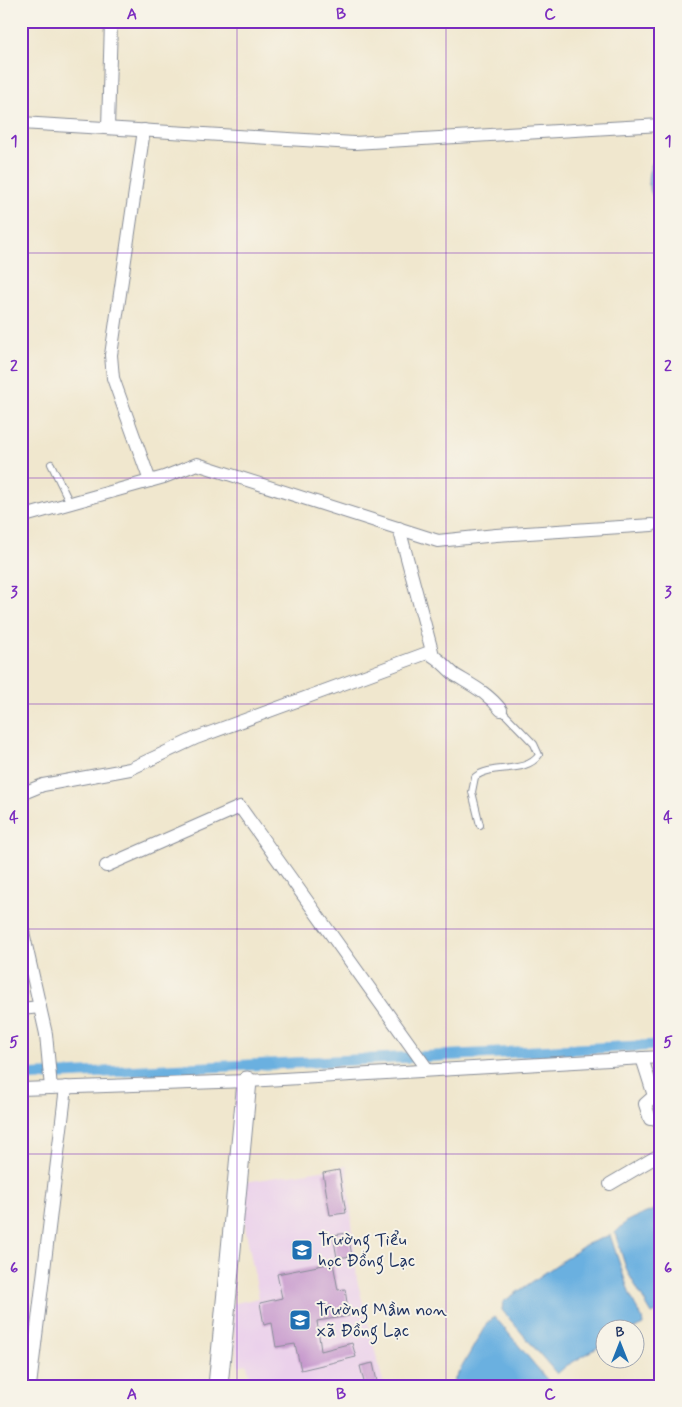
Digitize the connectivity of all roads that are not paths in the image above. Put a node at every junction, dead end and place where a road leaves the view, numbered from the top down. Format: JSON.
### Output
{"nodes":[{"id":1,"x":111,"y":21,"type":"edge"},
{"id":2,"x":21,"y":123,"type":"edge"},
{"id":3,"x":661,"y":124,"type":"edge"},
{"id":4,"x":108,"y":128,"type":"junction"},
{"id":5,"x":144,"y":130,"type":"junction"},
{"id":6,"x":51,"y":464,"type":"dead end"},
{"id":7,"x":150,"y":481,"type":"junction"},
{"id":8,"x":70,"y":504,"type":"junction"},
{"id":9,"x":21,"y":517,"type":"edge"},
{"id":10,"x":652,"y":525,"type":"dead end"},
{"id":11,"x":399,"y":528,"type":"junction"},
{"id":12,"x":433,"y":655,"type":"junction"},
{"id":13,"x":501,"y":710,"type":"joint"},
{"id":14,"x":21,"y":794,"type":"edge"},
{"id":15,"x":480,"y":825,"type":"dead end"},
{"id":16,"x":106,"y":866,"type":"dead end"},
{"id":17,"x":21,"y":923,"type":"edge"},
{"id":18,"x":40,"y":1007,"type":"junction"},
{"id":19,"x":21,"y":1009,"type":"edge"},
{"id":20,"x":661,"y":1057,"type":"edge"},
{"id":21,"x":642,"y":1058,"type":"junction"},
{"id":22,"x":428,"y":1070,"type":"junction"},
{"id":23,"x":247,"y":1081,"type":"junction"},
{"id":24,"x":66,"y":1087,"type":"junction"},
{"id":25,"x":50,"y":1088,"type":"junction"},
{"id":26,"x":21,"y":1089,"type":"edge"},
{"id":27,"x":650,"y":1119,"type":"dead end"},
{"id":28,"x":661,"y":1154,"type":"edge"},
{"id":29,"x":610,"y":1184,"type":"dead end"},
{"id":30,"x":30,"y":1386,"type":"edge"},
{"id":31,"x":218,"y":1386,"type":"edge"}],
"edges":[{"from":1,"to":4,"type":"street"},
{"from":2,"to":4,"type":"street"},
{"from":3,"to":5,"type":"street"},
{"from":4,"to":5,"type":"street"},
{"from":5,"to":7,"type":"street"},
{"from":6,"to":8,"type":"lane"},
{"from":7,"to":8,"type":"street"},
{"from":7,"to":11,"type":"street"},
{"from":8,"to":9,"type":"street"},
{"from":10,"to":11,"type":"street"},
{"from":11,"to":12,"type":"street"},
{"from":12,"to":13,"type":"street"},
{"from":12,"to":14,"type":"street"},
{"from":13,"to":15,"type":"lane"},
{"from":16,"to":22,"type":"street"},
{"from":17,"to":18,"type":"street"},
{"from":18,"to":19,"type":"street"},
{"from":18,"to":25,"type":"street"},
{"from":20,"to":21,"type":"street"},
{"from":21,"to":22,"type":"street"},
{"from":21,"to":27,"type":"street"},
{"from":22,"to":23,"type":"street"},
{"from":23,"to":24,"type":"street"},
{"from":23,"to":31,"type":"street"},
{"from":24,"to":25,"type":"street"},
{"from":24,"to":30,"type":"street"},
{"from":25,"to":26,"type":"street"},
{"from":28,"to":29,"type":"street"}]}
